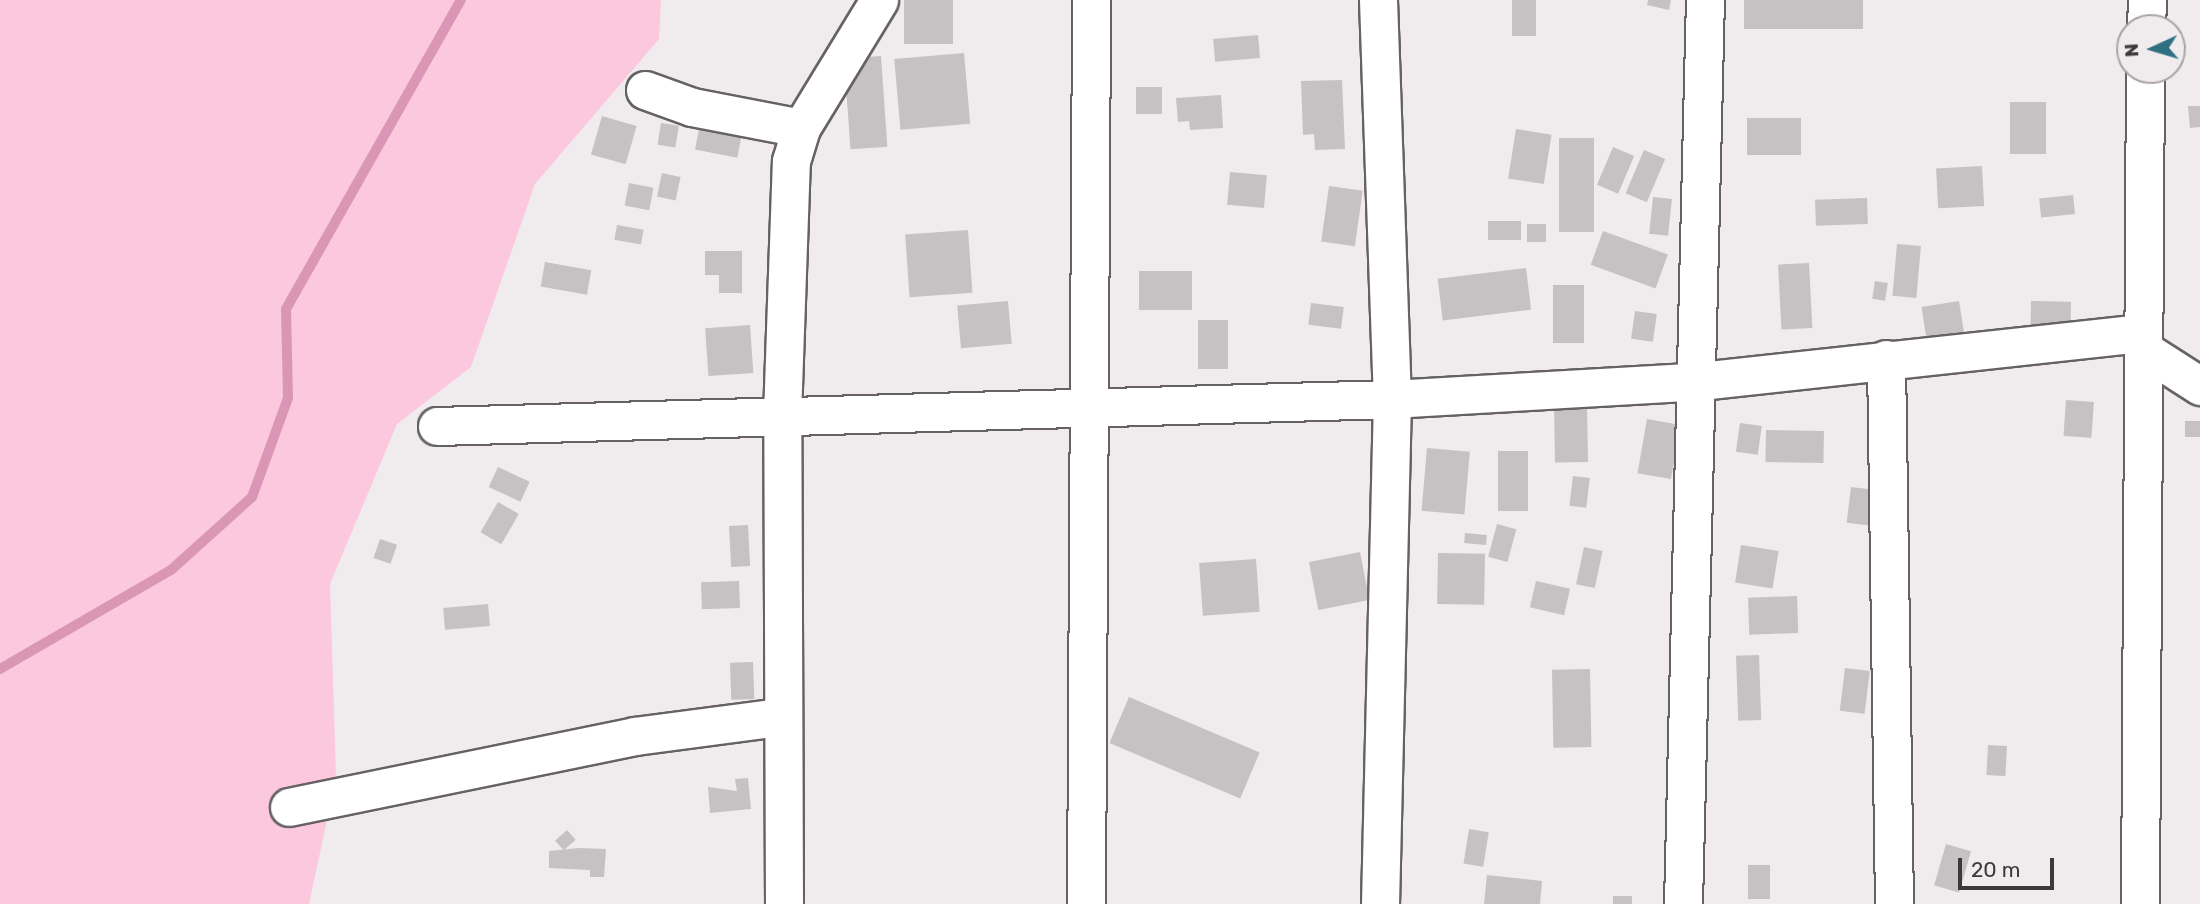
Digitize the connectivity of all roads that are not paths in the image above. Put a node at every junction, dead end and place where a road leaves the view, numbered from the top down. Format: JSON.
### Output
{"nodes":[{"id":1,"x":879,"y":0,"type":"edge"},
{"id":2,"x":1091,"y":0,"type":"edge"},
{"id":3,"x":1378,"y":0,"type":"edge"},
{"id":4,"x":1705,"y":0,"type":"edge"},
{"id":5,"x":2145,"y":84,"type":"edge"},
{"id":6,"x":645,"y":90,"type":"dead end"},
{"id":7,"x":801,"y":128,"type":"junction"},
{"id":8,"x":2143,"y":341,"type":"junction"},
{"id":9,"x":1886,"y":359,"type":"junction"},
{"id":10,"x":1700,"y":381,"type":"junction"},
{"id":11,"x":2200,"y":386,"type":"edge"},
{"id":12,"x":1392,"y":399,"type":"junction"},
{"id":13,"x":1089,"y":408,"type":"junction"},
{"id":14,"x":782,"y":416,"type":"junction"},
{"id":15,"x":437,"y":426,"type":"dead end"},
{"id":16,"x":780,"y":717,"type":"junction"},
{"id":17,"x":289,"y":807,"type":"dead end"},
{"id":18,"x":784,"y":904,"type":"edge"},
{"id":19,"x":1086,"y":904,"type":"edge"},
{"id":20,"x":1380,"y":904,"type":"edge"},
{"id":21,"x":1683,"y":904,"type":"edge"},
{"id":22,"x":1895,"y":904,"type":"edge"},
{"id":23,"x":2140,"y":904,"type":"edge"}],
"edges":[{"from":1,"to":7,"type":"street"},
{"from":2,"to":13,"type":"street"},
{"from":3,"to":12,"type":"street"},
{"from":4,"to":10,"type":"street"},
{"from":5,"to":8,"type":"street"},
{"from":6,"to":7,"type":"street"},
{"from":7,"to":14,"type":"street"},
{"from":8,"to":9,"type":"street"},
{"from":8,"to":11,"type":"street"},
{"from":8,"to":23,"type":"street"},
{"from":9,"to":10,"type":"street"},
{"from":9,"to":22,"type":"street"},
{"from":10,"to":12,"type":"street"},
{"from":10,"to":21,"type":"street"},
{"from":12,"to":13,"type":"street"},
{"from":12,"to":20,"type":"street"},
{"from":13,"to":14,"type":"street"},
{"from":13,"to":19,"type":"street"},
{"from":14,"to":15,"type":"street"},
{"from":14,"to":16,"type":"street"},
{"from":16,"to":17,"type":"street"},
{"from":16,"to":18,"type":"street"}]}
